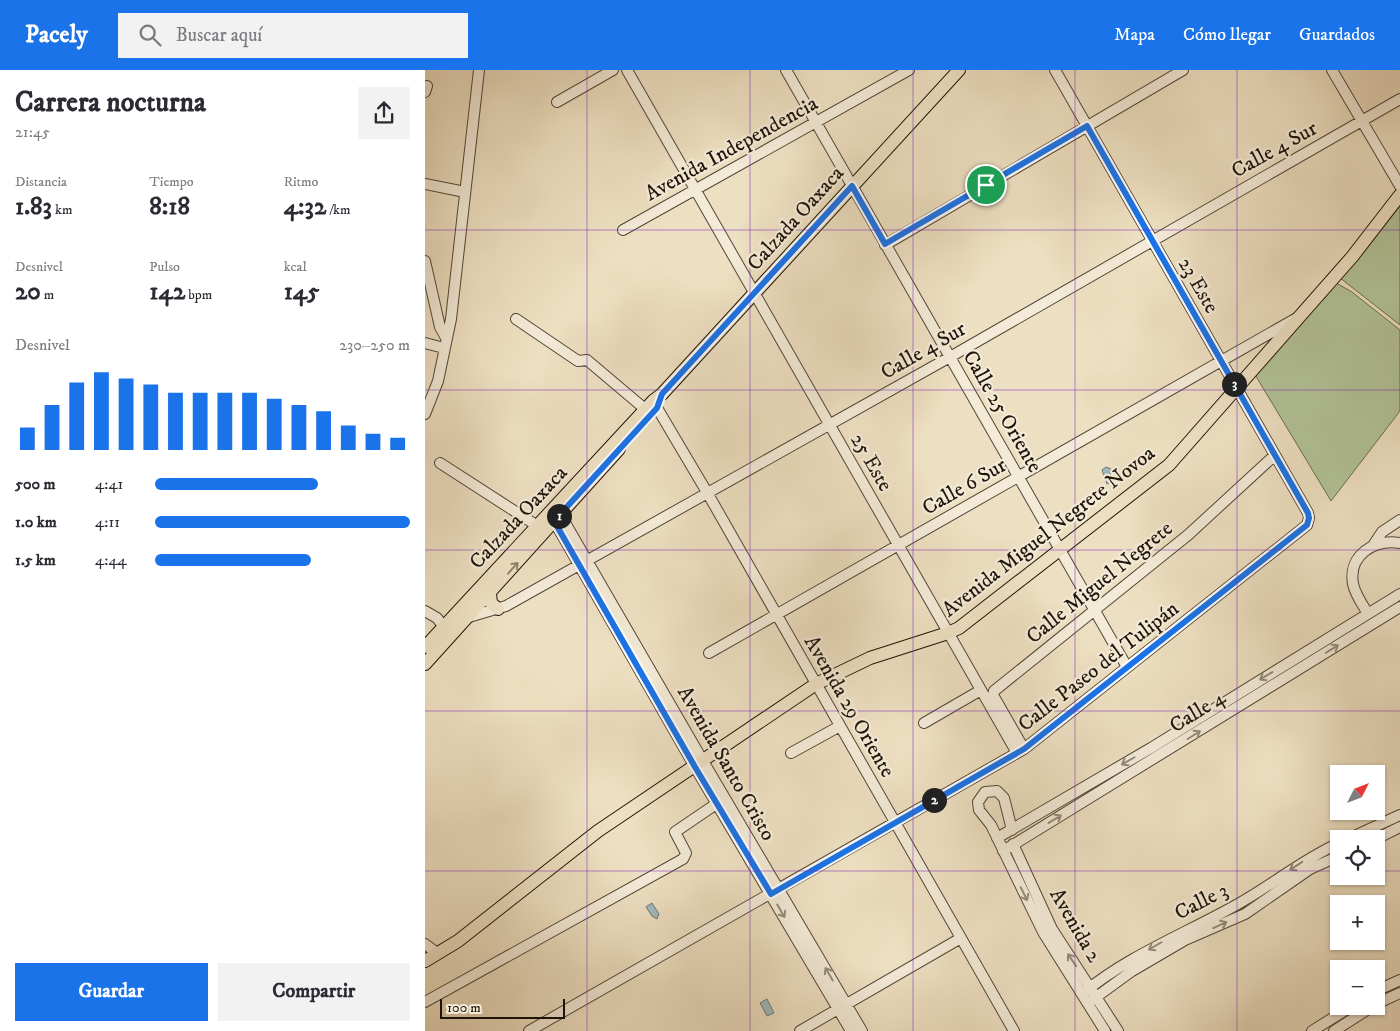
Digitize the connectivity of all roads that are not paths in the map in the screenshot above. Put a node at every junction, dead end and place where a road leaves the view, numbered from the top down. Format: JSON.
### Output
{"nodes":[{"id":1,"x":479,"y":70,"type":"edge"},
{"id":2,"x":613,"y":70,"type":"edge"},
{"id":3,"x":627,"y":70,"type":"edge"},
{"id":4,"x":786,"y":70,"type":"edge"},
{"id":5,"x":909,"y":70,"type":"edge"},
{"id":6,"x":959,"y":70,"type":"edge"},
{"id":7,"x":1055,"y":70,"type":"edge"},
{"id":8,"x":1183,"y":70,"type":"edge"},
{"id":9,"x":1332,"y":70,"type":"edge"},
{"id":10,"x":1400,"y":99,"type":"edge"},
{"id":11,"x":557,"y":102,"type":"dead end"},
{"id":12,"x":815,"y":122,"type":"junction"},
{"id":13,"x":1361,"y":122,"type":"junction"},
{"id":14,"x":1087,"y":126,"type":"junction"},
{"id":15,"x":425,"y":184,"type":"edge"},
{"id":16,"x":852,"y":186,"type":"junction"},
{"id":17,"x":1400,"y":186,"type":"edge"},
{"id":18,"x":694,"y":190,"type":"junction"},
{"id":19,"x":465,"y":192,"type":"junction"},
{"id":20,"x":1400,"y":194,"type":"edge"},
{"id":21,"x":623,"y":230,"type":"dead end"},
{"id":22,"x":1152,"y":240,"type":"junction"},
{"id":23,"x":885,"y":244,"type":"junction"},
{"id":24,"x":425,"y":261,"type":"edge"},
{"id":25,"x":753,"y":294,"type":"junction"},
{"id":26,"x":1300,"y":316,"type":"junction"},
{"id":27,"x":516,"y":318,"type":"dead end"},
{"id":28,"x":445,"y":343,"type":"junction"},
{"id":29,"x":425,"y":344,"type":"edge"},
{"id":30,"x":950,"y":357,"type":"junction"},
{"id":31,"x":1221,"y":361,"type":"junction"},
{"id":32,"x":1236,"y":388,"type":"junction"},
{"id":33,"x":654,"y":403,"type":"junction"},
{"id":34,"x":425,"y":414,"type":"edge"},
{"id":35,"x":829,"y":425,"type":"junction"},
{"id":36,"x":1275,"y":455,"type":"junction"},
{"id":37,"x":440,"y":463,"type":"dead end"},
{"id":38,"x":1019,"y":476,"type":"junction"},
{"id":39,"x":708,"y":494,"type":"junction"},
{"id":40,"x":557,"y":517,"type":"junction"},
{"id":41,"x":1309,"y":518,"type":"joint"},
{"id":42,"x":1400,"y":520,"type":"edge"},
{"id":43,"x":536,"y":525,"type":"junction"},
{"id":44,"x":1400,"y":543,"type":"edge"},
{"id":45,"x":1374,"y":544,"type":"junction"},
{"id":46,"x":898,"y":545,"type":"junction"},
{"id":47,"x":1060,"y":549,"type":"junction"},
{"id":48,"x":584,"y":563,"type":"junction"},
{"id":49,"x":490,"y":594,"type":"junction"},
{"id":50,"x":1400,"y":594,"type":"edge"},
{"id":51,"x":1400,"y":608,"type":"edge"},
{"id":52,"x":497,"y":609,"type":"junction"},
{"id":53,"x":1095,"y":609,"type":"junction"},
{"id":54,"x":425,"y":611,"type":"edge"},
{"id":55,"x":1367,"y":612,"type":"junction"},
{"id":56,"x":464,"y":614,"type":"junction"},
{"id":57,"x":776,"y":614,"type":"junction"},
{"id":58,"x":447,"y":631,"type":"junction"},
{"id":59,"x":948,"y":634,"type":"junction"},
{"id":60,"x":425,"y":647,"type":"edge"},
{"id":61,"x":709,"y":653,"type":"dead end"},
{"id":62,"x":425,"y":664,"type":"edge"},
{"id":63,"x":1127,"y":667,"type":"junction"},
{"id":64,"x":816,"y":684,"type":"junction"},
{"id":65,"x":981,"y":690,"type":"junction"},
{"id":66,"x":1243,"y":690,"type":"junction"},
{"id":67,"x":1250,"y":700,"type":"junction"},
{"id":68,"x":924,"y":723,"type":"dead end"},
{"id":69,"x":840,"y":726,"type":"junction"},
{"id":70,"x":1021,"y":751,"type":"junction"},
{"id":71,"x":791,"y":753,"type":"dead end"},
{"id":72,"x":699,"y":764,"type":"junction"},
{"id":73,"x":721,"y":801,"type":"junction"},
{"id":74,"x":1400,"y":815,"type":"edge"},
{"id":75,"x":895,"y":822,"type":"junction"},
{"id":76,"x":1400,"y":827,"type":"edge"},
{"id":77,"x":1012,"y":830,"type":"junction"},
{"id":78,"x":1368,"y":830,"type":"edge"},
{"id":79,"x":1385,"y":834,"type":"edge"},
{"id":80,"x":997,"y":838,"type":"junction"},
{"id":81,"x":1013,"y":844,"type":"junction"},
{"id":82,"x":1330,"y":847,"type":"edge"},
{"id":83,"x":1003,"y":851,"type":"junction"},
{"id":84,"x":1330,"y":860,"type":"edge"},
{"id":85,"x":776,"y":892,"type":"junction"},
{"id":86,"x":1265,"y":893,"type":"junction"},
{"id":87,"x":961,"y":938,"type":"junction"},
{"id":88,"x":425,"y":944,"type":"edge"},
{"id":89,"x":437,"y":953,"type":"junction"},
{"id":90,"x":425,"y":961,"type":"edge"},
{"id":91,"x":1400,"y":980,"type":"edge"},
{"id":92,"x":1385,"y":987,"type":"edge"},
{"id":93,"x":1086,"y":990,"type":"junction"},
{"id":94,"x":1400,"y":993,"type":"edge"},
{"id":95,"x":1097,"y":997,"type":"junction"},
{"id":96,"x":1385,"y":1000,"type":"edge"},
{"id":97,"x":425,"y":1002,"type":"edge"},
{"id":98,"x":1088,"y":1003,"type":"junction"},
{"id":99,"x":842,"y":1006,"type":"junction"},
{"id":100,"x":1338,"y":1015,"type":"edge"},
{"id":101,"x":1359,"y":1015,"type":"edge"},
{"id":102,"x":1315,"y":1030,"type":"edge"},
{"id":103,"x":529,"y":1031,"type":"edge"},
{"id":104,"x":800,"y":1031,"type":"edge"},
{"id":105,"x":851,"y":1031,"type":"edge"},
{"id":106,"x":862,"y":1031,"type":"edge"},
{"id":107,"x":1013,"y":1031,"type":"edge"},
{"id":108,"x":1105,"y":1031,"type":"edge"},
{"id":109,"x":1117,"y":1031,"type":"edge"},
{"id":110,"x":1334,"y":1031,"type":"edge"}],
"edges":[{"from":1,"to":19,"type":"street"},
{"from":2,"to":11,"type":"street"},
{"from":3,"to":18,"type":"street","name":"25 Este"},
{"from":4,"to":12,"type":"street","name":"Calle 25 Oriente"},
{"from":5,"to":12,"type":"street","name":"Avenida Independencia"},
{"from":6,"to":16,"type":"main road","name":"Calzada Oaxaca"},
{"from":7,"to":14,"type":"street","name":"23 Este"},
{"from":8,"to":14,"type":"street"},
{"from":9,"to":13,"type":"street"},
{"from":10,"to":13,"type":"street","name":"Calle 4 Sur"},
{"from":12,"to":16,"type":"street","name":"Calle 25 Oriente"},
{"from":12,"to":18,"type":"street","name":"Avenida Independencia"},
{"from":13,"to":17,"type":"street"},
{"from":13,"to":22,"type":"street","name":"Calle 4 Sur"},
{"from":14,"to":22,"type":"street","name":"23 Este"},
{"from":14,"to":23,"type":"street"},
{"from":15,"to":19,"type":"street"},
{"from":16,"to":23,"type":"street","name":"Calle 25 Oriente"},
{"from":16,"to":25,"type":"main road","name":"Calzada Oaxaca"},
{"from":18,"to":21,"type":"street","name":"Avenida Independencia"},
{"from":18,"to":25,"type":"street","name":"25 Este"},
{"from":19,"to":28,"type":"street"},
{"from":20,"to":26,"type":"main road","name":"Avenida Miguel Negrete Novoa"},
{"from":22,"to":30,"type":"street","name":"Calle 4 Sur"},
{"from":22,"to":31,"type":"street","name":"23 Este"},
{"from":23,"to":30,"type":"street","name":"Calle 25 Oriente"},
{"from":24,"to":28,"type":"street"},
{"from":25,"to":33,"type":"main road","name":"Calzada Oaxaca"},
{"from":25,"to":35,"type":"street","name":"25 Este"},
{"from":26,"to":31,"type":"street","name":"Calle 6 Sur"},
{"from":26,"to":32,"type":"main road","name":"Avenida Miguel Negrete Novoa"},
{"from":27,"to":33,"type":"street","name":"Avenida 29 Oriente"},
{"from":28,"to":29,"type":"street"},
{"from":28,"to":34,"type":"street"},
{"from":30,"to":35,"type":"street","name":"Calle 4 Sur"},
{"from":30,"to":38,"type":"street","name":"Calle 25 Oriente"},
{"from":31,"to":32,"type":"street","name":"23 Este"},
{"from":31,"to":38,"type":"street","name":"Calle 6 Sur"},
{"from":32,"to":36,"type":"street","name":"23 Este"},
{"from":32,"to":47,"type":"main road","name":"Avenida Miguel Negrete Novoa"},
{"from":33,"to":39,"type":"street","name":"Avenida 29 Oriente"},
{"from":33,"to":40,"type":"main road","name":"Calzada Oaxaca"},
{"from":33,"to":43,"type":"main road","name":"Calzada Oaxaca"},
{"from":35,"to":39,"type":"street","name":"Calle 4 Sur"},
{"from":35,"to":46,"type":"street","name":"25 Este"},
{"from":36,"to":41,"type":"street","name":"23 Este"},
{"from":36,"to":53,"type":"street","name":"Calle Miguel Negrete"},
{"from":37,"to":43,"type":"street"},
{"from":38,"to":46,"type":"street","name":"Calle 6 Sur"},
{"from":38,"to":47,"type":"street","name":"Calle 25 Oriente"},
{"from":39,"to":48,"type":"street","name":"Calle 4 Sur"},
{"from":39,"to":57,"type":"street","name":"Avenida 29 Oriente"},
{"from":40,"to":48,"type":"street","name":"Avenida Santo Cristo"},
{"from":49,"to":40,"type":"main road","name":"Calzada Oaxaca","one_way":true},
{"from":41,"to":63,"type":"street","name":"Calle Paseo del Tulipán"},
{"from":42,"to":45,"type":"street"},
{"from":43,"to":56,"type":"main road","name":"Calzada Oaxaca"},
{"from":44,"to":45,"type":"street"},
{"from":45,"to":55,"type":"street"},
{"from":46,"to":57,"type":"street","name":"Calle 6 Sur"},
{"from":46,"to":59,"type":"street","name":"25 Este"},
{"from":47,"to":53,"type":"street","name":"Calle 25 Oriente"},
{"from":47,"to":59,"type":"main road","name":"Avenida Miguel Negrete Novoa"},
{"from":48,"to":52,"type":"street","name":"Calle 4 Sur"},
{"from":48,"to":72,"type":"street","name":"Avenida Santo Cristo"},
{"from":49,"to":52,"type":"main road"},
{"from":49,"to":56,"type":"main road","name":"Calzada Oaxaca"},
{"from":50,"to":55,"type":"street","name":"Calle 4"},
{"from":67,"to":51,"type":"street","name":"Calle 4","one_way":true},
{"from":52,"to":56,"type":"street","name":"Calle 4 Sur"},
{"from":53,"to":63,"type":"street","name":"Calle 25 Oriente"},
{"from":53,"to":70,"type":"street","name":"Calle Miguel Negrete"},
{"from":54,"to":58,"type":"street"},
{"from":55,"to":66,"type":"street","name":"Calle 4","one_way":true},
{"from":56,"to":58,"type":"main road","name":"Calzada Oaxaca"},
{"from":57,"to":61,"type":"street","name":"Calle 6 Sur"},
{"from":57,"to":64,"type":"street","name":"Avenida 29 Oriente"},
{"from":58,"to":60,"type":"main road","name":"Calzada Oaxaca"},
{"from":58,"to":62,"type":"main road","name":"Calzada Oaxaca"},
{"from":59,"to":64,"type":"main road","name":"Avenida Miguel Negrete Novoa"},
{"from":59,"to":65,"type":"street","name":"25 Este"},
{"from":63,"to":70,"type":"street","name":"Calle Paseo del Tulipán"},
{"from":64,"to":69,"type":"street","name":"Avenida 29 Oriente"},
{"from":64,"to":72,"type":"main road","name":"Avenida Miguel Negrete Novoa"},
{"from":65,"to":68,"type":"street"},
{"from":65,"to":70,"type":"street","name":"25 Este"},
{"from":66,"to":67,"type":"street"},
{"from":66,"to":77,"type":"street","name":"Calle 4","one_way":true},
{"from":81,"to":67,"type":"street","name":"Calle 4","one_way":true},
{"from":69,"to":71,"type":"street"},
{"from":69,"to":75,"type":"street","name":"Avenida 29 Oriente"},
{"from":70,"to":75,"type":"street","name":"Calle Paseo del Tulipán"},
{"from":72,"to":73,"type":"street","name":"Avenida Santo Cristo"},
{"from":72,"to":89,"type":"main road","name":"Avenida Miguel Negrete Novoa"},
{"from":73,"to":85,"type":"street","name":"Avenida Santo Cristo"},
{"from":73,"to":97,"type":"street"},
{"from":74,"to":78,"type":"street"},
{"from":75,"to":85,"type":"street","name":"Calle Paseo del Tulipán"},
{"from":75,"to":87,"type":"street","name":"Avenida 29 Oriente"},
{"from":76,"to":79,"type":"street"},
{"from":77,"to":80,"type":"street","name":"Calle 4"},
{"from":77,"to":80,"type":"street","name":"Avenida 2"},
{"from":80,"to":83,"type":"street","name":"Avenida 2"},
{"from":81,"to":83,"type":"street"},
{"from":93,"to":81,"type":"street","name":"Avenida 2","one_way":true},
{"from":82,"to":86,"type":"street","name":"Calle 3","one_way":true},
{"from":83,"to":93,"type":"street","name":"Avenida 2","one_way":true},
{"from":84,"to":86,"type":"street","name":"Calle 3"},
{"from":85,"to":99,"type":"street","name":"Avenida Santo Cristo"},
{"from":85,"to":103,"type":"street","name":"Calle Paseo del Tulipán"},
{"from":86,"to":93,"type":"street","name":"Calle 3","one_way":true},
{"from":95,"to":86,"type":"street","name":"Calle 3","one_way":true},
{"from":87,"to":99,"type":"street"},
{"from":87,"to":107,"type":"street","name":"Avenida 29 Oriente"},
{"from":88,"to":89,"type":"street"},
{"from":89,"to":90,"type":"main road","name":"Avenida Miguel Negrete Novoa"},
{"from":91,"to":92,"type":"street"},
{"from":93,"to":95,"type":"street","name":"Avenida 2"},
{"from":93,"to":98,"type":"street","name":"Avenida 2"},
{"from":94,"to":96,"type":"street"},
{"from":95,"to":98,"type":"street","name":"Calle 3"},
{"from":95,"to":109,"type":"street","name":"Avenida 2"},
{"from":98,"to":108,"type":"street","name":"Avenida 2"},
{"from":99,"to":104,"type":"street"},
{"from":99,"to":105,"type":"street","name":"Avenida Santo Cristo"},
{"from":99,"to":106,"type":"street","name":"Avenida Santo Cristo"},
{"from":100,"to":102,"type":"street"},
{"from":101,"to":110,"type":"street"}]}
